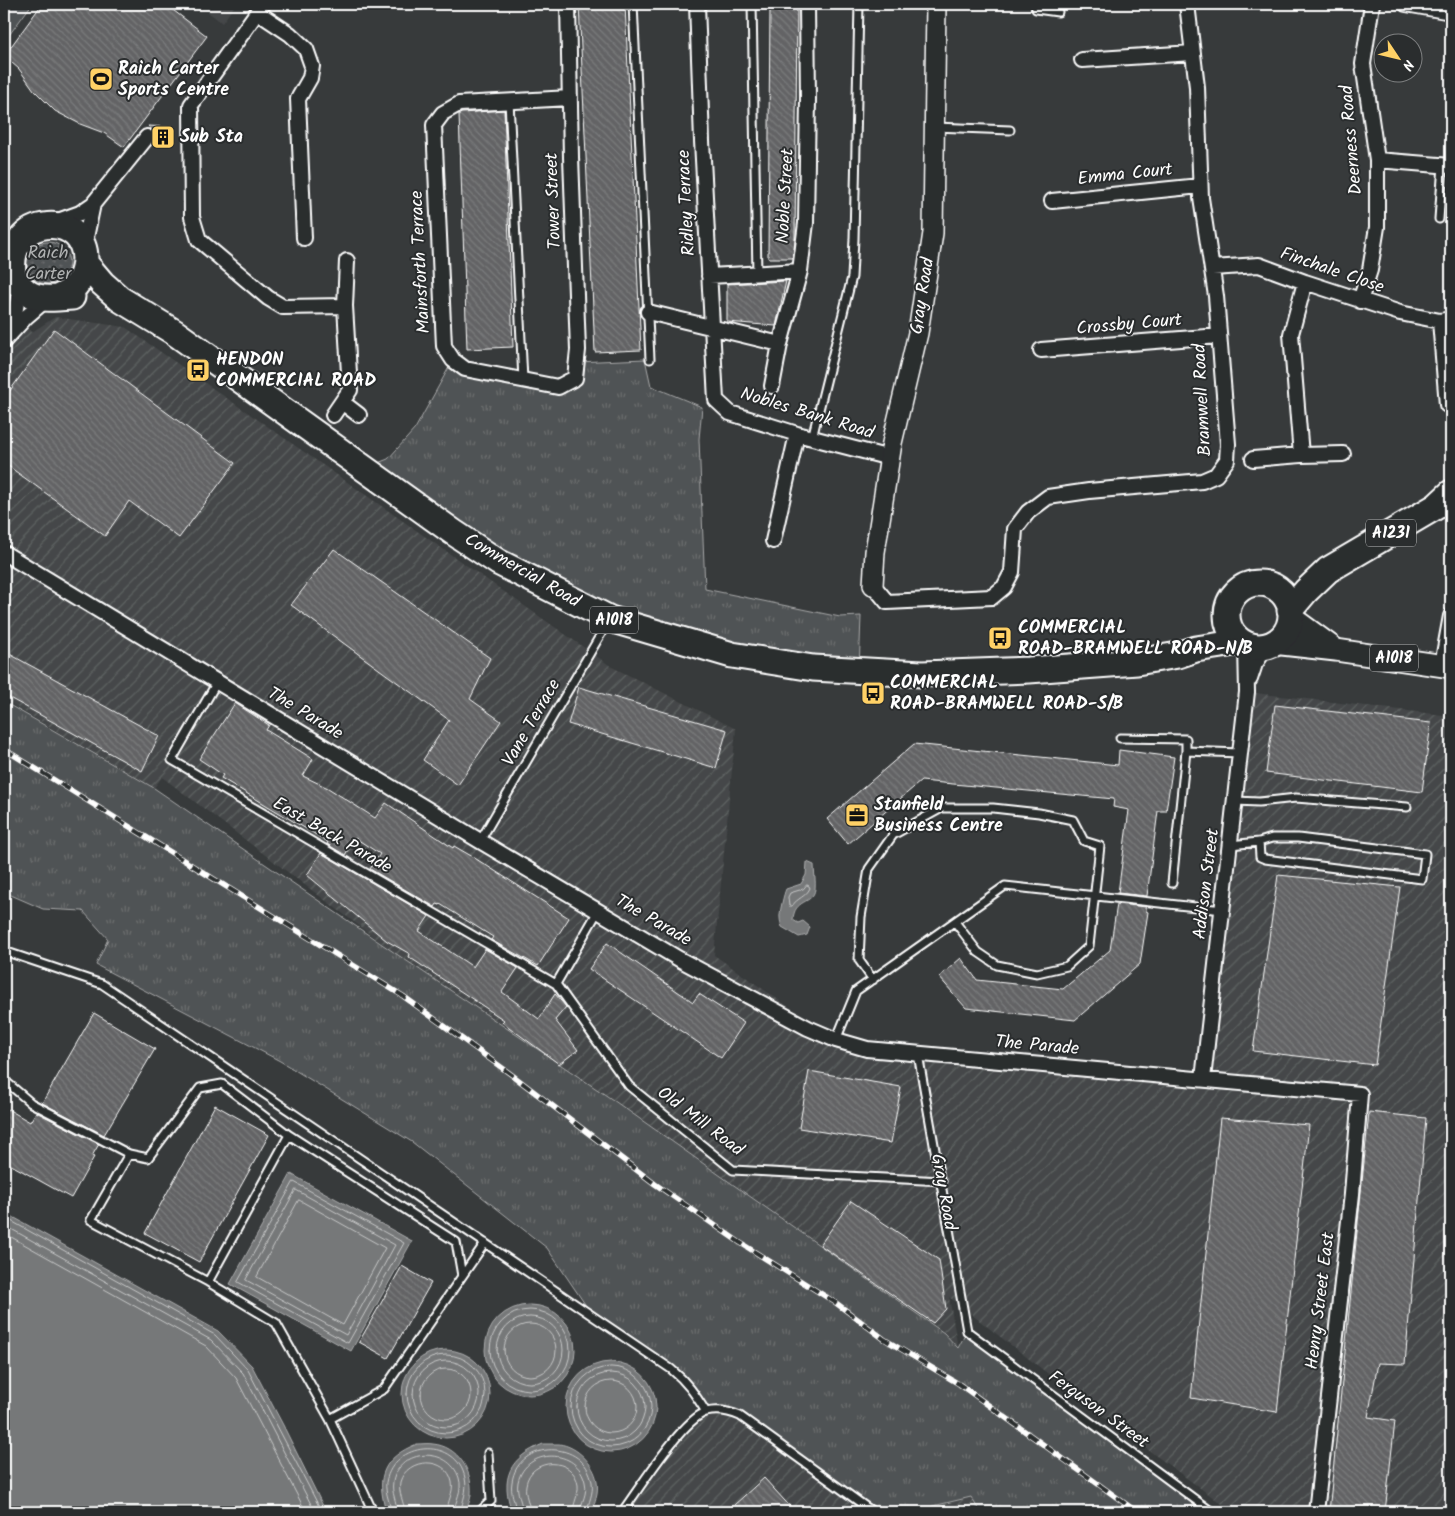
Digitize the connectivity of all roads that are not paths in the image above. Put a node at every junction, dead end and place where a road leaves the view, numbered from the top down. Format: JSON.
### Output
{"nodes":[{"id":1,"x":568,"y":4,"type":"edge"},
{"id":2,"x":633,"y":4,"type":"edge"},
{"id":3,"x":698,"y":4,"type":"edge"},
{"id":4,"x":752,"y":4,"type":"edge"},
{"id":5,"x":807,"y":4,"type":"edge"},
{"id":6,"x":859,"y":4,"type":"edge"},
{"id":7,"x":936,"y":4,"type":"edge"},
{"id":8,"x":1036,"y":4,"type":"edge"},
{"id":9,"x":1187,"y":4,"type":"edge"},
{"id":10,"x":1372,"y":4,"type":"edge"},
{"id":11,"x":1409,"y":4,"type":"edge"},
{"id":12,"x":260,"y":8,"type":"edge"},
{"id":13,"x":1058,"y":12,"type":"dead end"},
{"id":14,"x":1451,"y":12,"type":"edge"},
{"id":15,"x":1193,"y":53,"type":"junction"},
{"id":16,"x":1082,"y":60,"type":"dead end"},
{"id":17,"x":570,"y":98,"type":"junction"},
{"id":18,"x":509,"y":101,"type":"junction"},
{"id":19,"x":934,"y":127,"type":"junction"},
{"id":20,"x":1010,"y":130,"type":"dead end"},
{"id":21,"x":147,"y":137,"type":"dead end"},
{"id":22,"x":1377,"y":160,"type":"junction"},
{"id":23,"x":1447,"y":165,"type":"edge"},
{"id":24,"x":1200,"y":186,"type":"junction"},
{"id":25,"x":1052,"y":201,"type":"dead end"},
{"id":26,"x":93,"y":204,"type":"junction"},
{"id":27,"x":1439,"y":219,"type":"dead end"},
{"id":28,"x":4,"y":224,"type":"edge"},
{"id":29,"x":45,"y":225,"type":"junction"},
{"id":30,"x":304,"y":238,"type":"dead end"},
{"id":31,"x":84,"y":258,"type":"junction"},
{"id":32,"x":347,"y":262,"type":"dead end"},
{"id":33,"x":1212,"y":268,"type":"junction"},
{"id":34,"x":800,"y":271,"type":"junction"},
{"id":35,"x":757,"y":274,"type":"junction"},
{"id":36,"x":709,"y":276,"type":"junction"},
{"id":37,"x":12,"y":277,"type":"edge"},
{"id":38,"x":1306,"y":282,"type":"junction"},
{"id":39,"x":52,"y":299,"type":"junction"},
{"id":40,"x":120,"y":299,"type":"junction"},
{"id":41,"x":1360,"y":301,"type":"junction"},
{"id":42,"x":345,"y":306,"type":"junction"},
{"id":43,"x":648,"y":312,"type":"junction"},
{"id":44,"x":1445,"y":320,"type":"edge"},
{"id":45,"x":712,"y":328,"type":"junction"},
{"id":46,"x":1219,"y":336,"type":"junction"},
{"id":47,"x":4,"y":340,"type":"edge"},
{"id":48,"x":780,"y":344,"type":"junction"},
{"id":49,"x":1041,"y":350,"type":"dead end"},
{"id":50,"x":650,"y":359,"type":"dead end"},
{"id":51,"x":523,"y":380,"type":"junction"},
{"id":52,"x":772,"y":386,"type":"dead end"},
{"id":53,"x":558,"y":387,"type":"joint"},
{"id":54,"x":716,"y":400,"type":"joint"},
{"id":55,"x":342,"y":402,"type":"junction"},
{"id":56,"x":1451,"y":405,"type":"edge"},
{"id":57,"x":333,"y":415,"type":"dead end"},
{"id":58,"x":359,"y":415,"type":"dead end"},
{"id":59,"x":797,"y":434,"type":"junction"},
{"id":60,"x":812,"y":438,"type":"junction"},
{"id":61,"x":1343,"y":454,"type":"dead end"},
{"id":62,"x":1301,"y":455,"type":"junction"},
{"id":63,"x":890,"y":458,"type":"junction"},
{"id":64,"x":1253,"y":459,"type":"dead end"},
{"id":65,"x":1451,"y":493,"type":"edge"},
{"id":66,"x":773,"y":541,"type":"dead end"},
{"id":67,"x":4,"y":553,"type":"edge"},
{"id":68,"x":1328,"y":570,"type":"junction"},
{"id":69,"x":1256,"y":583,"type":"junction"},
{"id":70,"x":873,"y":585,"type":"joint"},
{"id":71,"x":1228,"y":603,"type":"junction"},
{"id":72,"x":1291,"y":614,"type":"junction"},
{"id":73,"x":1451,"y":616,"type":"edge"},
{"id":74,"x":610,"y":619,"type":"junction"},
{"id":75,"x":1257,"y":644,"type":"junction"},
{"id":76,"x":1196,"y":649,"type":"junction"},
{"id":77,"x":1336,"y":650,"type":"junction"},
{"id":78,"x":1446,"y":666,"type":"edge"},
{"id":79,"x":217,"y":682,"type":"junction"},
{"id":80,"x":1247,"y":692,"type":"junction"},
{"id":81,"x":1120,"y":738,"type":"dead end"},
{"id":82,"x":1186,"y":750,"type":"junction"},
{"id":83,"x":1240,"y":753,"type":"junction"},
{"id":84,"x":1235,"y":801,"type":"junction"},
{"id":85,"x":1407,"y":806,"type":"dead end"},
{"id":86,"x":480,"y":841,"type":"junction"},
{"id":87,"x":1259,"y":842,"type":"junction"},
{"id":88,"x":1230,"y":845,"type":"junction"},
{"id":89,"x":1172,"y":883,"type":"dead end"},
{"id":90,"x":1095,"y":896,"type":"junction"},
{"id":91,"x":1223,"y":910,"type":"junction"},
{"id":92,"x":598,"y":911,"type":"junction"},
{"id":93,"x":955,"y":922,"type":"junction"},
{"id":94,"x":4,"y":951,"type":"edge"},
{"id":95,"x":873,"y":980,"type":"junction"},
{"id":96,"x":556,"y":984,"type":"junction"},
{"id":97,"x":836,"y":1040,"type":"junction"},
{"id":98,"x":918,"y":1054,"type":"junction"},
{"id":99,"x":4,"y":1080,"type":"edge"},
{"id":100,"x":1203,"y":1080,"type":"junction"},
{"id":101,"x":1360,"y":1094,"type":"joint"},
{"id":102,"x":288,"y":1134,"type":"junction"},
{"id":103,"x":129,"y":1154,"type":"junction"},
{"id":104,"x":942,"y":1181,"type":"junction"},
{"id":105,"x":485,"y":1243,"type":"junction"},
{"id":106,"x":462,"y":1276,"type":"junction"},
{"id":107,"x":208,"y":1282,"type":"junction"},
{"id":108,"x":967,"y":1331,"type":"joint"},
{"id":109,"x":706,"y":1412,"type":"junction"},
{"id":110,"x":330,"y":1419,"type":"junction"},
{"id":111,"x":488,"y":1453,"type":"dead end"},
{"id":112,"x":373,"y":1512,"type":"edge"},
{"id":113,"x":479,"y":1512,"type":"edge"},
{"id":114,"x":622,"y":1512,"type":"edge"},
{"id":115,"x":873,"y":1512,"type":"edge"},
{"id":116,"x":1212,"y":1512,"type":"edge"},
{"id":117,"x":1316,"y":1512,"type":"edge"}],
"edges":[{"from":1,"to":17,"type":"street","name":"Tower Street"},
{"from":2,"to":43,"type":"lane"},
{"from":3,"to":36,"type":"street","name":"Ridley Terrace"},
{"from":4,"to":35,"type":"lane"},
{"from":5,"to":34,"type":"street","name":"Noble Street"},
{"from":6,"to":60,"type":"lane"},
{"from":7,"to":19,"type":"street","name":"Gray Road"},
{"from":8,"to":13,"type":"lane"},
{"from":9,"to":15,"type":"street","name":"Bramwell Road"},
{"from":10,"to":22,"type":"street","name":"Deerness Road"},
{"from":11,"to":14,"type":"street"},
{"from":12,"to":30,"type":"street"},
{"from":12,"to":42,"type":"street"},
{"from":15,"to":16,"type":"street"},
{"from":15,"to":24,"type":"street","name":"Bramwell Road"},
{"from":17,"to":18,"type":"street"},
{"from":17,"to":53,"type":"street","name":"Tower Street"},
{"from":18,"to":51,"type":"lane"},
{"from":18,"to":51,"type":"street","name":"Mainsforth Terrace"},
{"from":19,"to":20,"type":"lane"},
{"from":19,"to":63,"type":"street","name":"Gray Road"},
{"from":21,"to":26,"type":"street"},
{"from":22,"to":23,"type":"street"},
{"from":22,"to":41,"type":"street","name":"Deerness Road"},
{"from":23,"to":27,"type":"lane"},
{"from":24,"to":25,"type":"street","name":"Emma Court"},
{"from":24,"to":33,"type":"street","name":"Bramwell Road"},
{"from":26,"to":29,"type":"street"},
{"from":26,"to":31,"type":"street"},
{"from":28,"to":29,"type":"highway","name":"Commercial Road"},
{"from":29,"to":31,"type":"highway","name":"Commercial Road"},
{"from":29,"to":37,"type":"highway"},
{"from":31,"to":39,"type":"highway"},
{"from":31,"to":40,"type":"highway","name":"Commercial Road","number":"A1018"},
{"from":32,"to":42,"type":"street"},
{"from":33,"to":38,"type":"street","name":"Finchale Close"},
{"from":33,"to":46,"type":"street","name":"Bramwell Road"},
{"from":34,"to":35,"type":"street"},
{"from":34,"to":48,"type":"street","name":"Noble Street"},
{"from":35,"to":36,"type":"street"},
{"from":36,"to":45,"type":"street","name":"Ridley Terrace"},
{"from":37,"to":39,"type":"highway","name":"Commercial Road"},
{"from":37,"to":47,"type":"street"},
{"from":38,"to":41,"type":"street","name":"Finchale Close"},
{"from":38,"to":62,"type":"street"},
{"from":39,"to":40,"type":"highway","name":"Commercial Road","number":"A1018"},
{"from":39,"to":47,"type":"street"},
{"from":40,"to":74,"type":"highway","name":"Commercial Road","number":"A1018"},
{"from":41,"to":44,"type":"street","name":"Finchale Close"},
{"from":42,"to":55,"type":"street"},
{"from":43,"to":45,"type":"street"},
{"from":43,"to":50,"type":"lane"},
{"from":44,"to":56,"type":"street","name":"Finchale Close"},
{"from":45,"to":48,"type":"street"},
{"from":45,"to":54,"type":"street","name":"Ridley Terrace"},
{"from":46,"to":49,"type":"street","name":"Crossby Court"},
{"from":46,"to":70,"type":"street","name":"Bramwell Road"},
{"from":48,"to":52,"type":"street","name":"Noble Street"},
{"from":51,"to":53,"type":"street","name":"Mainsforth Terrace"},
{"from":54,"to":59,"type":"street","name":"Nobles Bank Road"},
{"from":55,"to":57,"type":"street"},
{"from":55,"to":58,"type":"street"},
{"from":59,"to":60,"type":"street","name":"Nobles Bank Road"},
{"from":59,"to":66,"type":"street"},
{"from":60,"to":63,"type":"street","name":"Nobles Bank Road"},
{"from":61,"to":62,"type":"street"},
{"from":62,"to":64,"type":"street"},
{"from":63,"to":70,"type":"street","name":"Gray Road"},
{"from":65,"to":68,"type":"highway","number":"A1231"},
{"from":67,"to":79,"type":"street","name":"The Parade"},
{"from":68,"to":69,"type":"highway","number":"A1231"},
{"from":68,"to":72,"type":"highway","number":"A1231"},
{"from":69,"to":71,"type":"highway"},
{"from":69,"to":72,"type":"highway"},
{"from":71,"to":75,"type":"highway"},
{"from":71,"to":76,"type":"highway"},
{"from":72,"to":75,"type":"highway"},
{"from":72,"to":77,"type":"main road","number":"A1018"},
{"from":73,"to":78,"type":"street"},
{"from":74,"to":76,"type":"highway","name":"Commercial Road","number":"A1018"},
{"from":74,"to":86,"type":"lane","name":"Vane Terrace"},
{"from":75,"to":76,"type":"highway","name":"Commercial Road","number":"A1018"},
{"from":75,"to":77,"type":"main road","number":"A1018"},
{"from":75,"to":80,"type":"street"},
{"from":75,"to":80,"type":"street"},
{"from":77,"to":78,"type":"main road","number":"A1018"},
{"from":79,"to":86,"type":"street","name":"The Parade"},
{"from":79,"to":96,"type":"lane","name":"East Back Parade"},
{"from":80,"to":83,"type":"street","name":"Addison Street"},
{"from":81,"to":82,"type":"lane"},
{"from":82,"to":83,"type":"lane"},
{"from":82,"to":89,"type":"lane"},
{"from":83,"to":84,"type":"street","name":"Addison Street"},
{"from":84,"to":85,"type":"lane"},
{"from":84,"to":88,"type":"street","name":"Addison Street"},
{"from":86,"to":92,"type":"street","name":"The Parade"},
{"from":87,"to":87,"type":"lane"},
{"from":87,"to":88,"type":"lane"},
{"from":88,"to":91,"type":"street","name":"Addison Street"},
{"from":90,"to":91,"type":"lane"},
{"from":90,"to":93,"type":"lane"},
{"from":90,"to":93,"type":"lane"},
{"from":90,"to":95,"type":"lane"},
{"from":91,"to":100,"type":"street","name":"Addison Street"},
{"from":92,"to":96,"type":"lane"},
{"from":92,"to":97,"type":"street","name":"The Parade"},
{"from":93,"to":95,"type":"lane"},
{"from":94,"to":105,"type":"lane"},
{"from":95,"to":97,"type":"lane"},
{"from":96,"to":104,"type":"lane","name":"Old Mill Road"},
{"from":97,"to":98,"type":"street","name":"The Parade"},
{"from":98,"to":100,"type":"street","name":"The Parade"},
{"from":98,"to":104,"type":"lane","name":"Gray Road"},
{"from":99,"to":103,"type":"lane"},
{"from":100,"to":101,"type":"street","name":"The Parade"},
{"from":101,"to":117,"type":"street","name":"Henry Street East"},
{"from":102,"to":103,"type":"lane"},
{"from":102,"to":106,"type":"lane"},
{"from":102,"to":107,"type":"lane"},
{"from":103,"to":107,"type":"lane"},
{"from":104,"to":108,"type":"lane","name":"Gray Road"},
{"from":105,"to":106,"type":"lane"},
{"from":105,"to":109,"type":"lane"},
{"from":106,"to":110,"type":"lane"},
{"from":107,"to":110,"type":"lane"},
{"from":108,"to":116,"type":"lane","name":"Ferguson Street"},
{"from":109,"to":114,"type":"lane"},
{"from":109,"to":115,"type":"lane"},
{"from":110,"to":112,"type":"lane"},
{"from":111,"to":113,"type":"lane"}]}
